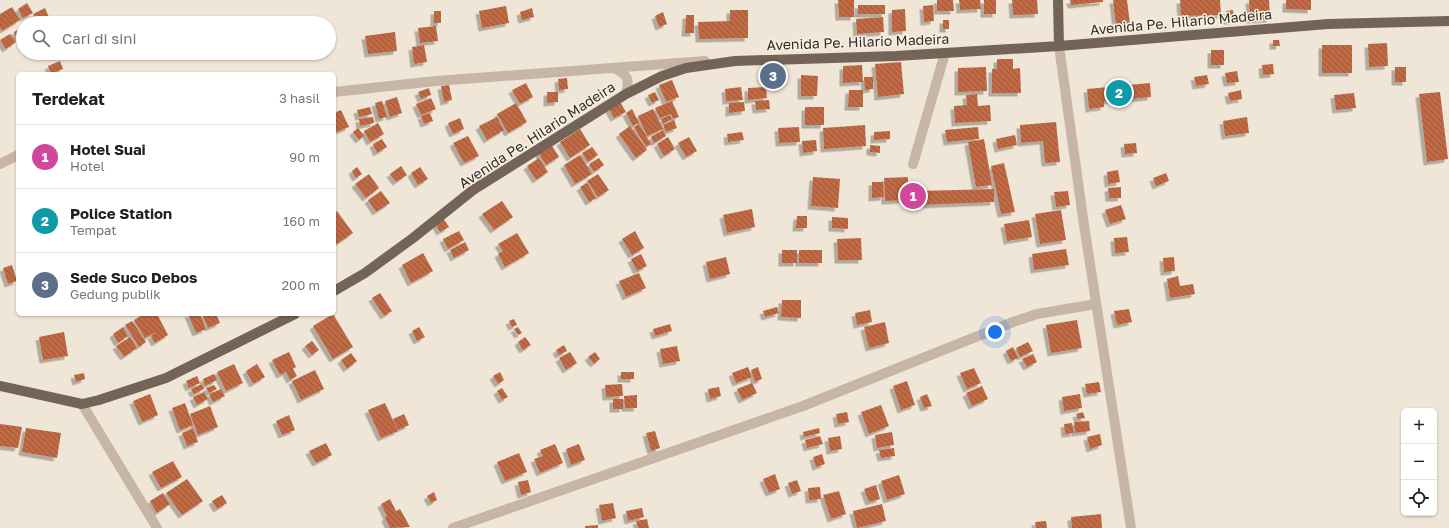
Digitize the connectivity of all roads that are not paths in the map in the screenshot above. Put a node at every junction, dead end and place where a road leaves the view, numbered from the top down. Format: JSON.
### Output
{"nodes":[{"id":1,"x":1058,"y":0,"type":"edge"},
{"id":2,"x":1449,"y":21,"type":"edge"},
{"id":3,"x":1059,"y":46,"type":"junction"},
{"id":4,"x":944,"y":53,"type":"junction"},
{"id":5,"x":735,"y":61,"type":"junction"},
{"id":6,"x":614,"y":68,"type":"junction"},
{"id":7,"x":336,"y":92,"type":"edge"},
{"id":8,"x":626,"y":94,"type":"junction"},
{"id":9,"x":16,"y":156,"type":"edge"},
{"id":10,"x":0,"y":164,"type":"edge"},
{"id":11,"x":913,"y":164,"type":"dead end"},
{"id":12,"x":336,"y":290,"type":"edge"},
{"id":13,"x":1096,"y":304,"type":"junction"},
{"id":14,"x":291,"y":316,"type":"edge"},
{"id":15,"x":0,"y":386,"type":"edge"},
{"id":16,"x":82,"y":404,"type":"junction"},
{"id":17,"x":157,"y":528,"type":"edge"},
{"id":18,"x":453,"y":528,"type":"edge"},
{"id":19,"x":1131,"y":528,"type":"edge"}],
"edges":[{"from":1,"to":3,"type":"main road"},
{"from":2,"to":3,"type":"main road","name":"Avenida Pe. Hilario Madeira"},
{"from":3,"to":4,"type":"main road","name":"Avenida Pe. Hilario Madeira"},
{"from":3,"to":13,"type":"street"},
{"from":4,"to":5,"type":"main road","name":"Avenida Pe. Hilario Madeira"},
{"from":4,"to":11,"type":"street"},
{"from":5,"to":6,"type":"street"},
{"from":5,"to":8,"type":"main road","name":"Avenida Pe. Hilario Madeira"},
{"from":6,"to":7,"type":"street"},
{"from":6,"to":8,"type":"street"},
{"from":8,"to":12,"type":"main road","name":"Avenida Pe. Hilario Madeira"},
{"from":9,"to":10,"type":"street"},
{"from":13,"to":18,"type":"street"},
{"from":13,"to":19,"type":"street"},
{"from":14,"to":16,"type":"main road"},
{"from":15,"to":16,"type":"main road"},
{"from":16,"to":17,"type":"street"}]}
